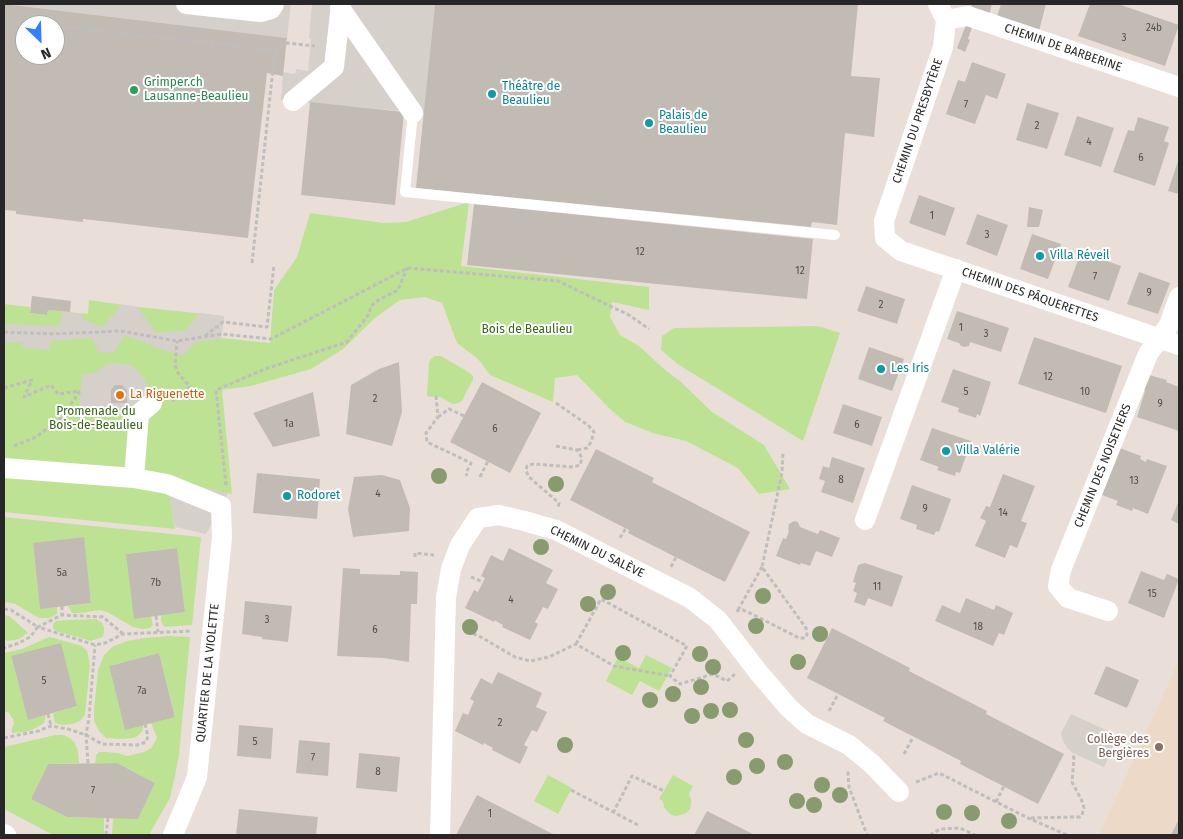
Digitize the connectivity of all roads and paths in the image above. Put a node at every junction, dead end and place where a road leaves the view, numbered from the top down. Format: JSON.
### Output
{"nodes":[{"id":1,"x":186,"y":4,"type":"edge"},
{"id":2,"x":274,"y":4,"type":"edge"},
{"id":3,"x":340,"y":6,"type":"edge"},
{"id":4,"x":942,"y":12,"type":"edge"},
{"id":5,"x":65,"y":27,"type":"edge"},
{"id":6,"x":310,"y":45,"type":"dead end"},
{"id":7,"x":275,"y":50,"type":"junction"},
{"id":8,"x":1179,"y":87,"type":"edge"},
{"id":9,"x":293,"y":101,"type":"dead end"},
{"id":10,"x":413,"y":113,"type":"joint"},
{"id":11,"x":835,"y":235,"type":"dead end"},
{"id":12,"x":885,"y":238,"type":"joint"},
{"id":13,"x":252,"y":262,"type":"dead end"},
{"id":14,"x":274,"y":265,"type":"dead end"},
{"id":15,"x":408,"y":268,"type":"junction"},
{"id":16,"x":956,"y":269,"type":"junction"},
{"id":17,"x":1179,"y":297,"type":"edge"},
{"id":18,"x":649,"y":330,"type":"dead end"},
{"id":19,"x":4,"y":332,"type":"edge"},
{"id":20,"x":205,"y":336,"type":"junction"},
{"id":21,"x":1160,"y":339,"type":"junction"},
{"id":22,"x":177,"y":340,"type":"junction"},
{"id":23,"x":1179,"y":345,"type":"edge"},
{"id":24,"x":4,"y":388,"type":"edge"},
{"id":25,"x":436,"y":396,"type":"dead end"},
{"id":26,"x":172,"y":400,"type":"dead end"},
{"id":27,"x":152,"y":403,"type":"dead end"},
{"id":28,"x":556,"y":403,"type":"dead end"},
{"id":29,"x":464,"y":416,"type":"dead end"},
{"id":30,"x":438,"y":417,"type":"junction"},
{"id":31,"x":556,"y":446,"type":"dead end"},
{"id":32,"x":12,"y":447,"type":"dead end"},
{"id":33,"x":578,"y":450,"type":"junction"},
{"id":34,"x":783,"y":452,"type":"dead end"},
{"id":35,"x":488,"y":461,"type":"dead end"},
{"id":36,"x":4,"y":468,"type":"edge"},
{"id":37,"x":467,"y":476,"type":"dead end"},
{"id":38,"x":480,"y":477,"type":"dead end"},
{"id":39,"x":134,"y":478,"type":"junction"},
{"id":40,"x":221,"y":506,"type":"junction"},
{"id":41,"x":557,"y":514,"type":"dead end"},
{"id":42,"x":865,"y":520,"type":"dead end"},
{"id":43,"x":626,"y":528,"type":"dead end"},
{"id":44,"x":617,"y":545,"type":"dead end"},
{"id":45,"x":435,"y":555,"type":"dead end"},
{"id":46,"x":415,"y":556,"type":"dead end"},
{"id":47,"x":762,"y":567,"type":"junction"},
{"id":48,"x":474,"y":578,"type":"dead end"},
{"id":49,"x":483,"y":582,"type":"dead end"},
{"id":50,"x":62,"y":606,"type":"dead end"},
{"id":51,"x":4,"y":609,"type":"edge"},
{"id":52,"x":738,"y":610,"type":"junction"},
{"id":53,"x":1108,"y":611,"type":"dead end"},
{"id":54,"x":62,"y":615,"type":"junction"},
{"id":55,"x":156,"y":616,"type":"dead end"},
{"id":56,"x":734,"y":616,"type":"dead end"},
{"id":57,"x":38,"y":627,"type":"junction"},
{"id":58,"x":197,"y":631,"type":"dead end"},
{"id":59,"x":466,"y":631,"type":"dead end"},
{"id":60,"x":158,"y":632,"type":"junction"},
{"id":61,"x":122,"y":634,"type":"junction"},
{"id":62,"x":576,"y":644,"type":"junction"},
{"id":63,"x":95,"y":645,"type":"junction"},
{"id":64,"x":4,"y":648,"type":"edge"},
{"id":65,"x":750,"y":662,"type":"junction"},
{"id":66,"x":670,"y":676,"type":"junction"},
{"id":67,"x":838,"y":694,"type":"dead end"},
{"id":68,"x":48,"y":714,"type":"dead end"},
{"id":69,"x":827,"y":715,"type":"dead end"},
{"id":70,"x":145,"y":724,"type":"dead end"},
{"id":71,"x":52,"y":726,"type":"junction"},
{"id":72,"x":86,"y":735,"type":"junction"},
{"id":73,"x":913,"y":737,"type":"dead end"},
{"id":74,"x":4,"y":738,"type":"edge"},
{"id":75,"x":1073,"y":753,"type":"dead end"},
{"id":76,"x":904,"y":754,"type":"dead end"},
{"id":77,"x":861,"y":755,"type":"junction"},
{"id":78,"x":88,"y":763,"type":"dead end"},
{"id":79,"x":1004,"y":786,"type":"dead end"},
{"id":80,"x":571,"y":790,"type":"dead end"},
{"id":81,"x":664,"y":791,"type":"dead end"},
{"id":82,"x":899,"y":792,"type":"joint"},
{"id":83,"x":996,"y":802,"type":"junction"},
{"id":84,"x":613,"y":812,"type":"junction"},
{"id":85,"x":108,"y":818,"type":"dead end"},
{"id":86,"x":1028,"y":818,"type":"junction"},
{"id":87,"x":638,"y":825,"type":"dead end"},
{"id":88,"x":106,"y":835,"type":"edge"},
{"id":89,"x":173,"y":835,"type":"edge"},
{"id":90,"x":440,"y":835,"type":"edge"},
{"id":91,"x":867,"y":835,"type":"edge"},
{"id":92,"x":930,"y":835,"type":"edge"},
{"id":93,"x":975,"y":835,"type":"edge"},
{"id":94,"x":1067,"y":835,"type":"edge"}],
"edges":[{"from":1,"to":2,"type":"street"},
{"from":3,"to":9,"type":"street"},
{"from":3,"to":10,"type":"street"},
{"from":4,"to":8,"type":"street","name":"CHEMIN DE BARBERINE"},
{"from":4,"to":12,"type":"street","name":"CHEMIN DU PRESBYTÈRE"},
{"from":5,"to":7,"type":"path"},
{"from":6,"to":7,"type":"path"},
{"from":7,"to":13,"type":"path"},
{"from":10,"to":11,"type":"lane"},
{"from":12,"to":16,"type":"street","name":"CHEMIN DES PÂQUERETTES"},
{"from":14,"to":20,"type":"path"},
{"from":15,"to":18,"type":"path"},
{"from":15,"to":20,"type":"path"},
{"from":15,"to":40,"type":"path"},
{"from":16,"to":21,"type":"street","name":"CHEMIN DES PÂQUERETTES"},
{"from":16,"to":42,"type":"street"},
{"from":17,"to":21,"type":"street","name":"CHEMIN DES NOISETIERS"},
{"from":19,"to":22,"type":"path"},
{"from":20,"to":22,"type":"path"},
{"from":21,"to":23,"type":"street","name":"CHEMIN DES PÂQUERETTES"},
{"from":21,"to":53,"type":"street","name":"CHEMIN DES NOISETIERS"},
{"from":22,"to":26,"type":"path"},
{"from":24,"to":32,"type":"path"},
{"from":25,"to":30,"type":"path"},
{"from":27,"to":39,"type":"street"},
{"from":28,"to":33,"type":"path"},
{"from":29,"to":30,"type":"path"},
{"from":30,"to":37,"type":"path"},
{"from":31,"to":33,"type":"path"},
{"from":33,"to":41,"type":"path"},
{"from":34,"to":47,"type":"path"},
{"from":35,"to":38,"type":"path"},
{"from":36,"to":39,"type":"street"},
{"from":39,"to":40,"type":"street"},
{"from":40,"to":89,"type":"street","name":"QUARTIER DE LA VIOLETTE"},
{"from":43,"to":44,"type":"path"},
{"from":45,"to":46,"type":"path"},
{"from":47,"to":52,"type":"path"},
{"from":47,"to":52,"type":"path"},
{"from":48,"to":49,"type":"path"},
{"from":50,"to":54,"type":"path"},
{"from":51,"to":57,"type":"path"},
{"from":52,"to":56,"type":"path"},
{"from":54,"to":57,"type":"path"},
{"from":54,"to":61,"type":"path"},
{"from":55,"to":60,"type":"path"},
{"from":57,"to":63,"type":"path"},
{"from":57,"to":64,"type":"path"},
{"from":58,"to":60,"type":"path"},
{"from":59,"to":62,"type":"path"},
{"from":60,"to":61,"type":"path"},
{"from":61,"to":63,"type":"path"},
{"from":62,"to":66,"type":"path"},
{"from":62,"to":66,"type":"path"},
{"from":63,"to":72,"type":"path"},
{"from":65,"to":66,"type":"path"},
{"from":65,"to":77,"type":"street","name":"CHEMIN DU SALÈVE"},
{"from":65,"to":90,"type":"street","name":"CHEMIN DU SALÈVE"},
{"from":67,"to":69,"type":"path"},
{"from":68,"to":71,"type":"path"},
{"from":70,"to":72,"type":"path"},
{"from":71,"to":72,"type":"path"},
{"from":71,"to":74,"type":"path"},
{"from":72,"to":78,"type":"path"},
{"from":73,"to":76,"type":"path"},
{"from":75,"to":86,"type":"path"},
{"from":77,"to":82,"type":"street","name":"CHEMIN DU SALÈVE"},
{"from":77,"to":91,"type":"path"},
{"from":79,"to":83,"type":"path"},
{"from":80,"to":84,"type":"path"},
{"from":81,"to":84,"type":"path"},
{"from":82,"to":83,"type":"path"},
{"from":83,"to":86,"type":"path"},
{"from":84,"to":87,"type":"path"},
{"from":85,"to":88,"type":"path"},
{"from":86,"to":94,"type":"path"},
{"from":92,"to":93,"type":"path"}]}
